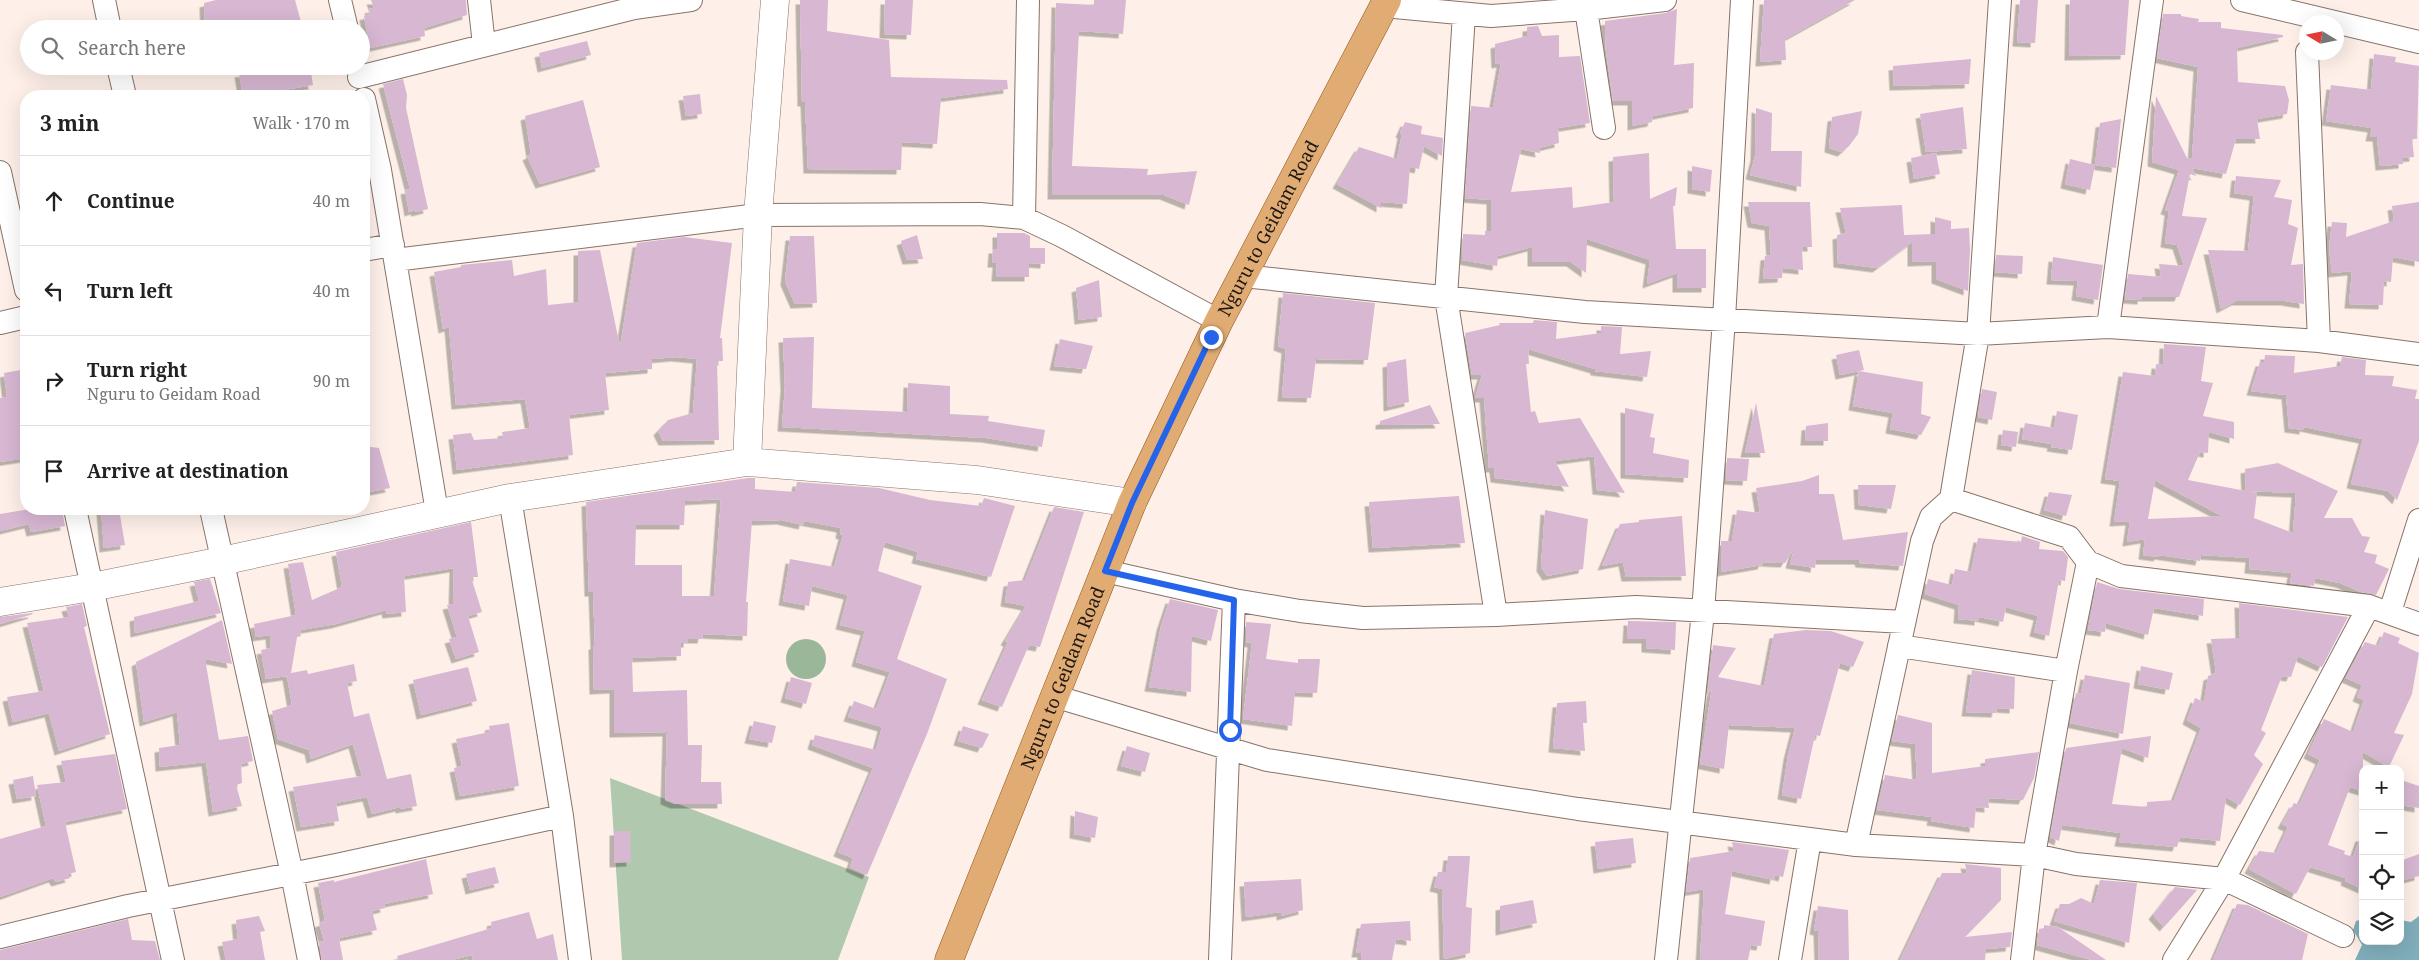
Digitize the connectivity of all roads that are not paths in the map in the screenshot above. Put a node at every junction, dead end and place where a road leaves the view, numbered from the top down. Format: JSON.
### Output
{"nodes":[{"id":1,"x":104,"y":0,"type":"edge"},
{"id":2,"x":340,"y":0,"type":"edge"},
{"id":3,"x":479,"y":0,"type":"edge"},
{"id":4,"x":691,"y":0,"type":"edge"},
{"id":5,"x":774,"y":0,"type":"edge"},
{"id":6,"x":1028,"y":0,"type":"edge"},
{"id":7,"x":1665,"y":0,"type":"edge"},
{"id":8,"x":1742,"y":0,"type":"edge"},
{"id":9,"x":2000,"y":0,"type":"edge"},
{"id":10,"x":2152,"y":0,"type":"edge"},
{"id":11,"x":2242,"y":0,"type":"edge"},
{"id":12,"x":1386,"y":3,"type":"edge"},
{"id":13,"x":1586,"y":9,"type":"junction"},
{"id":14,"x":1464,"y":14,"type":"junction"},
{"id":15,"x":2305,"y":15,"type":"edge"},
{"id":16,"x":108,"y":20,"type":"edge"},
{"id":17,"x":345,"y":20,"type":"edge"},
{"id":18,"x":2344,"y":24,"type":"edge"},
{"id":19,"x":2419,"y":42,"type":"edge"},
{"id":20,"x":484,"y":46,"type":"junction"},
{"id":21,"x":2307,"y":60,"type":"edge"},
{"id":22,"x":120,"y":75,"type":"edge"},
{"id":23,"x":360,"y":85,"type":"edge"},
{"id":24,"x":124,"y":90,"type":"edge"},
{"id":25,"x":370,"y":128,"type":"edge"},
{"id":26,"x":1604,"y":128,"type":"dead end"},
{"id":27,"x":0,"y":172,"type":"edge"},
{"id":28,"x":758,"y":215,"type":"junction"},
{"id":29,"x":1024,"y":218,"type":"junction"},
{"id":30,"x":370,"y":250,"type":"edge"},
{"id":31,"x":394,"y":252,"type":"junction"},
{"id":32,"x":20,"y":263,"type":"edge"},
{"id":33,"x":1242,"y":276,"type":"junction"},
{"id":34,"x":1446,"y":297,"type":"junction"},
{"id":35,"x":20,"y":318,"type":"edge"},
{"id":36,"x":1724,"y":319,"type":"junction"},
{"id":37,"x":1219,"y":321,"type":"junction"},
{"id":38,"x":0,"y":322,"type":"edge"},
{"id":39,"x":2108,"y":327,"type":"junction"},
{"id":40,"x":1978,"y":334,"type":"junction"},
{"id":41,"x":2319,"y":341,"type":"junction"},
{"id":42,"x":2419,"y":354,"type":"edge"},
{"id":43,"x":747,"y":462,"type":"junction"},
{"id":44,"x":510,"y":498,"type":"junction"},
{"id":45,"x":1951,"y":499,"type":"junction"},
{"id":46,"x":1132,"y":503,"type":"junction"},
{"id":47,"x":438,"y":512,"type":"junction"},
{"id":48,"x":76,"y":515,"type":"edge"},
{"id":49,"x":212,"y":515,"type":"edge"},
{"id":50,"x":2419,"y":520,"type":"edge"},
{"id":51,"x":222,"y":561,"type":"junction"},
{"id":52,"x":2088,"y":562,"type":"junction"},
{"id":53,"x":1105,"y":571,"type":"junction"},
{"id":54,"x":92,"y":588,"type":"junction"},
{"id":55,"x":1234,"y":600,"type":"junction"},
{"id":56,"x":0,"y":602,"type":"edge"},
{"id":57,"x":2369,"y":606,"type":"junction"},
{"id":58,"x":1703,"y":612,"type":"junction"},
{"id":59,"x":2390,"y":612,"type":"junction"},
{"id":60,"x":1496,"y":615,"type":"junction"},
{"id":61,"x":1904,"y":622,"type":"junction"},
{"id":62,"x":2419,"y":624,"type":"edge"},
{"id":63,"x":1899,"y":646,"type":"junction"},
{"id":64,"x":2066,"y":671,"type":"junction"},
{"id":65,"x":1054,"y":696,"type":"junction"},
{"id":66,"x":1230,"y":748,"type":"junction"},
{"id":67,"x":562,"y":816,"type":"junction"},
{"id":68,"x":1681,"y":822,"type":"junction"},
{"id":69,"x":1810,"y":839,"type":"junction"},
{"id":70,"x":1856,"y":845,"type":"junction"},
{"id":71,"x":2034,"y":855,"type":"junction"},
{"id":72,"x":292,"y":874,"type":"junction"},
{"id":73,"x":2224,"y":879,"type":"junction"},
{"id":74,"x":161,"y":900,"type":"junction"},
{"id":75,"x":2343,"y":936,"type":"dead end"},
{"id":76,"x":0,"y":938,"type":"edge"},
{"id":77,"x":173,"y":960,"type":"edge"},
{"id":78,"x":309,"y":960,"type":"edge"},
{"id":79,"x":580,"y":960,"type":"edge"},
{"id":80,"x":949,"y":960,"type":"edge"},
{"id":81,"x":1220,"y":960,"type":"edge"},
{"id":82,"x":1666,"y":960,"type":"edge"},
{"id":83,"x":1790,"y":960,"type":"edge"},
{"id":84,"x":2022,"y":960,"type":"edge"},
{"id":85,"x":2174,"y":960,"type":"edge"}],
"edges":[{"from":1,"to":16,"type":"street"},
{"from":2,"to":17,"type":"street"},
{"from":3,"to":20,"type":"street"},
{"from":4,"to":20,"type":"street"},
{"from":5,"to":28,"type":"street"},
{"from":6,"to":29,"type":"street"},
{"from":7,"to":13,"type":"street"},
{"from":8,"to":36,"type":"street"},
{"from":9,"to":40,"type":"street"},
{"from":10,"to":39,"type":"street"},
{"from":11,"to":15,"type":"street"},
{"from":12,"to":14,"type":"street"},
{"from":12,"to":33,"type":"main road","name":"Nguru to Geidam Road"},
{"from":13,"to":14,"type":"street"},
{"from":13,"to":26,"type":"street"},
{"from":14,"to":34,"type":"street"},
{"from":18,"to":19,"type":"street"},
{"from":20,"to":23,"type":"street"},
{"from":21,"to":41,"type":"street"},
{"from":22,"to":24,"type":"street"},
{"from":25,"to":31,"type":"street"},
{"from":27,"to":32,"type":"street"},
{"from":28,"to":29,"type":"street"},
{"from":28,"to":31,"type":"street"},
{"from":28,"to":43,"type":"street"},
{"from":29,"to":37,"type":"street"},
{"from":30,"to":31,"type":"street"},
{"from":31,"to":47,"type":"street"},
{"from":33,"to":34,"type":"street"},
{"from":33,"to":37,"type":"main road","name":"Nguru to Geidam Road"},
{"from":34,"to":36,"type":"street"},
{"from":34,"to":60,"type":"street"},
{"from":35,"to":38,"type":"street"},
{"from":36,"to":40,"type":"street"},
{"from":36,"to":58,"type":"street"},
{"from":37,"to":46,"type":"main road","name":"Nguru to Geidam Road"},
{"from":39,"to":40,"type":"street"},
{"from":39,"to":41,"type":"street"},
{"from":40,"to":45,"type":"street"},
{"from":41,"to":42,"type":"street"},
{"from":43,"to":44,"type":"street"},
{"from":43,"to":46,"type":"street"},
{"from":44,"to":47,"type":"street"},
{"from":44,"to":67,"type":"street"},
{"from":45,"to":52,"type":"street"},
{"from":45,"to":61,"type":"street"},
{"from":46,"to":53,"type":"main road","name":"Nguru to Geidam Road"},
{"from":47,"to":51,"type":"street"},
{"from":48,"to":54,"type":"street"},
{"from":49,"to":51,"type":"street"},
{"from":50,"to":59,"type":"street"},
{"from":51,"to":54,"type":"street"},
{"from":51,"to":72,"type":"street"},
{"from":52,"to":57,"type":"street"},
{"from":52,"to":64,"type":"street"},
{"from":53,"to":55,"type":"street"},
{"from":53,"to":65,"type":"main road","name":"Nguru to Geidam Road"},
{"from":54,"to":56,"type":"street"},
{"from":54,"to":74,"type":"street"},
{"from":55,"to":60,"type":"street"},
{"from":55,"to":66,"type":"street"},
{"from":57,"to":59,"type":"street"},
{"from":57,"to":73,"type":"street"},
{"from":58,"to":60,"type":"street"},
{"from":58,"to":61,"type":"street"},
{"from":58,"to":68,"type":"street"},
{"from":59,"to":62,"type":"street"},
{"from":61,"to":63,"type":"street"},
{"from":63,"to":64,"type":"street"},
{"from":63,"to":70,"type":"street"},
{"from":64,"to":71,"type":"street"},
{"from":65,"to":66,"type":"street"},
{"from":65,"to":80,"type":"main road","name":"Nguru to Geidam Road"},
{"from":66,"to":68,"type":"street"},
{"from":66,"to":81,"type":"street"},
{"from":67,"to":72,"type":"street"},
{"from":67,"to":79,"type":"street"},
{"from":68,"to":69,"type":"street"},
{"from":68,"to":82,"type":"street"},
{"from":69,"to":70,"type":"street"},
{"from":69,"to":83,"type":"street"},
{"from":70,"to":71,"type":"street"},
{"from":71,"to":73,"type":"street"},
{"from":71,"to":84,"type":"street"},
{"from":72,"to":74,"type":"street"},
{"from":72,"to":78,"type":"street"},
{"from":73,"to":75,"type":"street"},
{"from":73,"to":85,"type":"street"},
{"from":74,"to":76,"type":"street"},
{"from":74,"to":77,"type":"street"}]}
